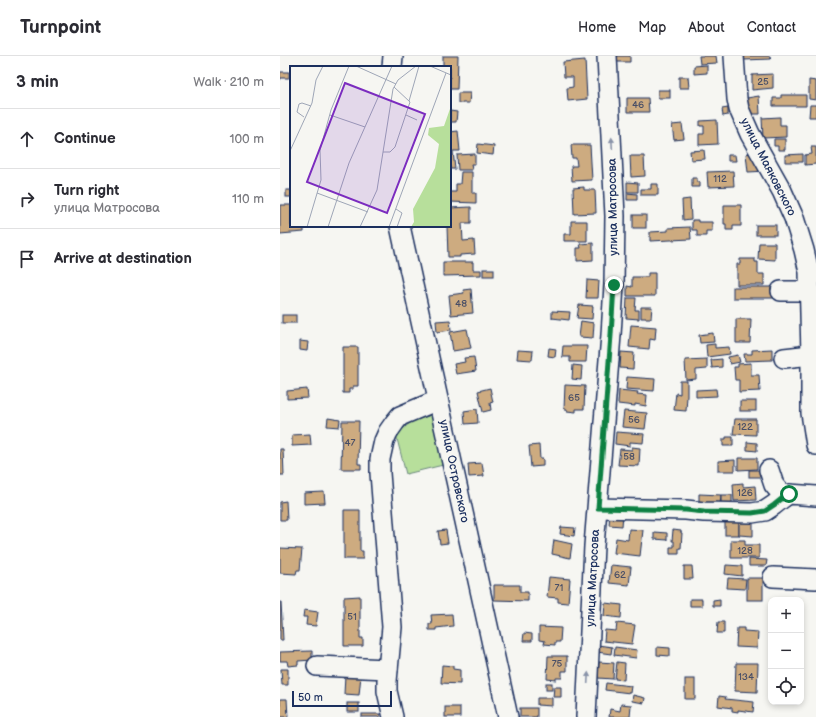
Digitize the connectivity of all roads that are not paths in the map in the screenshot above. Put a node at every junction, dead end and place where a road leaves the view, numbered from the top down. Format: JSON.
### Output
{"nodes":[{"id":1,"x":393,"y":56,"type":"edge"},
{"id":2,"x":607,"y":56,"type":"edge"},
{"id":3,"x":734,"y":56,"type":"edge"},
{"id":4,"x":392,"y":66,"type":"edge"},
{"id":5,"x":400,"y":227,"type":"edge"},
{"id":6,"x":781,"y":291,"type":"dead end"},
{"id":7,"x":809,"y":291,"type":"junction"},
{"id":8,"x":811,"y":355,"type":"junction"},
{"id":9,"x":784,"y":358,"type":"dead end"},
{"id":10,"x":438,"y":400,"type":"junction"},
{"id":11,"x":816,"y":445,"type":"edge"},
{"id":12,"x":769,"y":470,"type":"dead end"},
{"id":13,"x":816,"y":496,"type":"edge"},
{"id":14,"x":784,"y":497,"type":"junction"},
{"id":15,"x":598,"y":508,"type":"junction"},
{"id":16,"x":774,"y":577,"type":"dead end"},
{"id":17,"x":816,"y":579,"type":"edge"},
{"id":18,"x":317,"y":666,"type":"dead end"},
{"id":19,"x":388,"y":668,"type":"junction"},
{"id":20,"x":393,"y":717,"type":"edge"},
{"id":21,"x":508,"y":717,"type":"edge"},
{"id":22,"x":586,"y":717,"type":"edge"}],
"edges":[{"from":1,"to":4,"type":"street"},
{"from":15,"to":2,"type":"street","name":"улица Матросова","one_way":true},
{"from":3,"to":7,"type":"street","name":"улица Маяковского"},
{"from":5,"to":10,"type":"street","name":"улица Островского"},
{"from":6,"to":7,"type":"street"},
{"from":7,"to":8,"type":"street","name":"улица Маяковского"},
{"from":8,"to":9,"type":"street"},
{"from":8,"to":11,"type":"street","name":"улица Маяковского"},
{"from":10,"to":19,"type":"street"},
{"from":10,"to":21,"type":"street","name":"улица Островского"},
{"from":12,"to":14,"type":"street"},
{"from":13,"to":14,"type":"street"},
{"from":14,"to":15,"type":"street"},
{"from":22,"to":15,"type":"street","name":"улица Матросова","one_way":true},
{"from":16,"to":17,"type":"street"},
{"from":18,"to":19,"type":"street"},
{"from":19,"to":20,"type":"street"}]}
